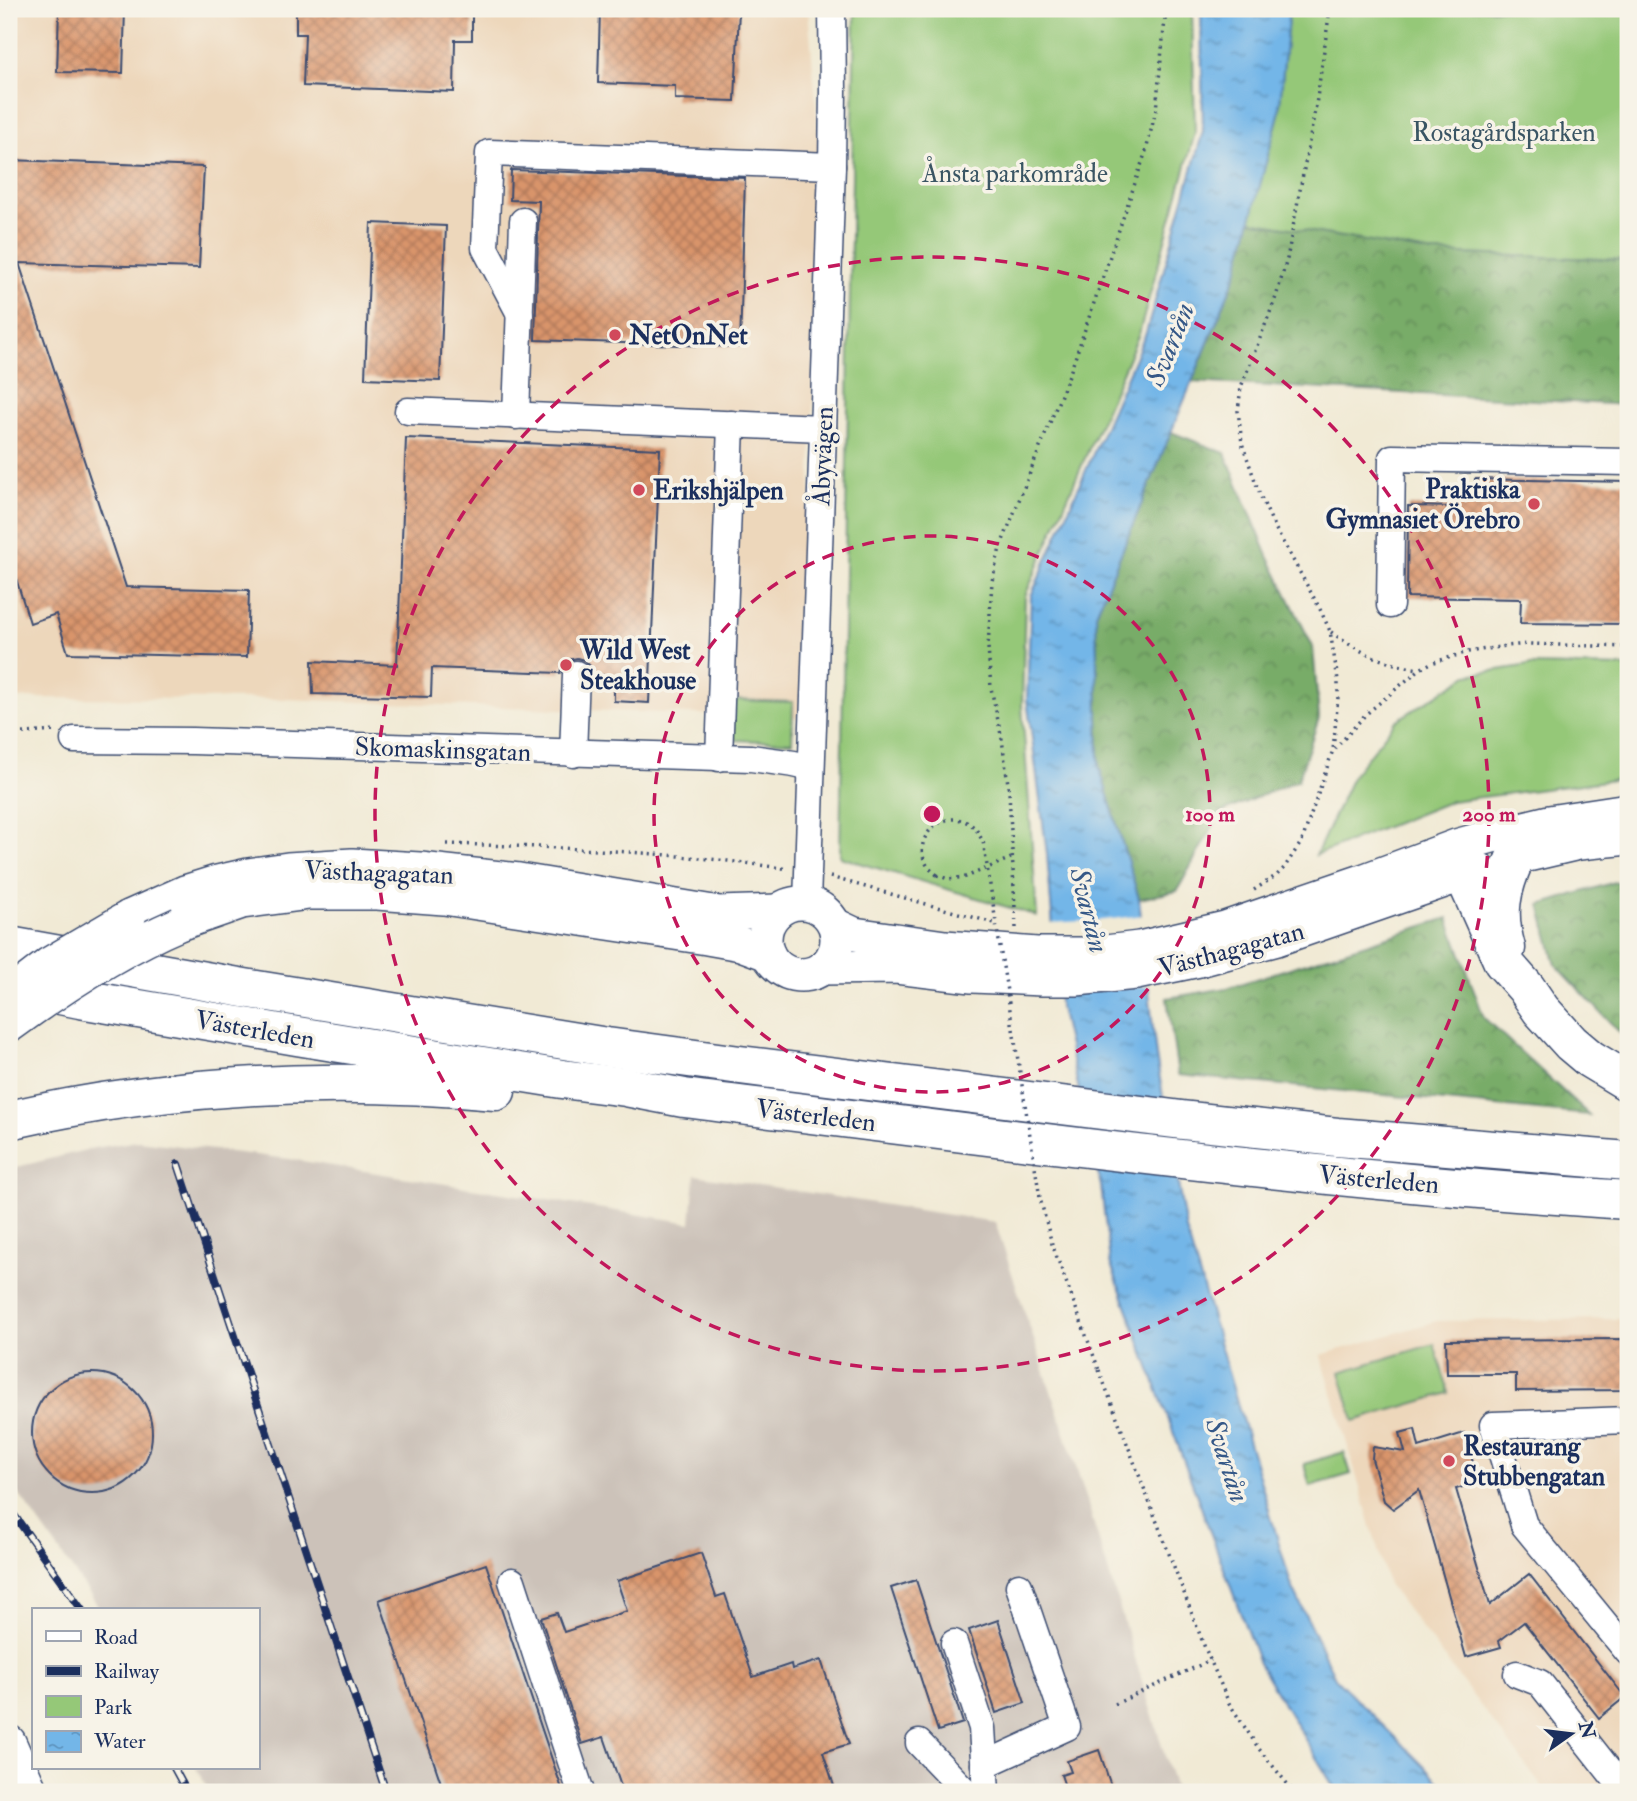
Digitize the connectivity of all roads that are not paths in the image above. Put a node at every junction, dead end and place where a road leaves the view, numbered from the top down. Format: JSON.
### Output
{"nodes":[{"id":1,"x":832,"y":9,"type":"edge"},
{"id":2,"x":832,"y":166,"type":"junction"},
{"id":3,"x":523,"y":221,"type":"dead end"},
{"id":4,"x":520,"y":314,"type":"junction"},
{"id":5,"x":408,"y":411,"type":"dead end"},
{"id":6,"x":516,"y":416,"type":"junction"},
{"id":7,"x":731,"y":424,"type":"junction"},
{"id":8,"x":823,"y":428,"type":"junction"},
{"id":9,"x":1628,"y":462,"type":"edge"},
{"id":10,"x":1390,"y":605,"type":"dead end"},
{"id":11,"x":576,"y":674,"type":"dead end"},
{"id":12,"x":74,"y":740,"type":"road end"},
{"id":13,"x":573,"y":754,"type":"junction"},
{"id":14,"x":719,"y":758,"type":"junction"},
{"id":15,"x":811,"y":768,"type":"junction"},
{"id":16,"x":1628,"y":810,"type":"edge"},
{"id":17,"x":1628,"y":838,"type":"edge"},
{"id":18,"x":1515,"y":858,"type":"junction"},
{"id":19,"x":1470,"y":863,"type":"junction"},
{"id":20,"x":793,"y":907,"type":"junction"},
{"id":21,"x":844,"y":930,"type":"junction"},
{"id":22,"x":9,"y":946,"type":"edge"},
{"id":23,"x":768,"y":954,"type":"junction"},
{"id":24,"x":1032,"y":954,"type":"junction"},
{"id":25,"x":1166,"y":955,"type":"junction"},
{"id":26,"x":822,"y":968,"type":"junction"},
{"id":27,"x":1514,"y":973,"type":"junction"},
{"id":28,"x":9,"y":985,"type":"edge"},
{"id":29,"x":9,"y":995,"type":"edge"},
{"id":30,"x":9,"y":1026,"type":"edge"},
{"id":31,"x":1628,"y":1082,"type":"edge"},
{"id":32,"x":684,"y":1098,"type":"junction"},
{"id":33,"x":9,"y":1120,"type":"edge"},
{"id":34,"x":1628,"y":1161,"type":"edge"},
{"id":35,"x":1628,"y":1200,"type":"edge"},
{"id":36,"x":1628,"y":1420,"type":"edge"},
{"id":37,"x":512,"y":1581,"type":"dead end"},
{"id":38,"x":1019,"y":1586,"type":"dead end"},
{"id":39,"x":954,"y":1643,"type":"dead end"},
{"id":40,"x":1628,"y":1652,"type":"edge"},
{"id":41,"x":1517,"y":1674,"type":"dead end"},
{"id":42,"x":9,"y":1742,"type":"edge"},
{"id":43,"x":919,"y":1743,"type":"dead end"},
{"id":44,"x":984,"y":1765,"type":"junction"},
{"id":45,"x":1628,"y":1791,"type":"edge"},
{"id":46,"x":31,"y":1792,"type":"edge"},
{"id":47,"x":581,"y":1792,"type":"edge"},
{"id":48,"x":966,"y":1792,"type":"edge"},
{"id":49,"x":986,"y":1792,"type":"edge"}],
"edges":[{"from":1,"to":2,"type":"street","name":"Åbyvägen"},
{"from":2,"to":4,"type":"street"},
{"from":2,"to":8,"type":"street","name":"Åbyvägen"},
{"from":3,"to":4,"type":"street"},
{"from":4,"to":6,"type":"street"},
{"from":5,"to":6,"type":"street"},
{"from":6,"to":7,"type":"street"},
{"from":7,"to":8,"type":"street"},
{"from":7,"to":14,"type":"street"},
{"from":8,"to":15,"type":"street","name":"Åbyvägen"},
{"from":9,"to":10,"type":"street"},
{"from":11,"to":13,"type":"street"},
{"from":12,"to":13,"type":"street","name":"Skomaskinsgatan"},
{"from":13,"to":14,"type":"street","name":"Skomaskinsgatan"},
{"from":14,"to":15,"type":"street","name":"Skomaskinsgatan"},
{"from":15,"to":20,"type":"street","name":"Åbyvägen"},
{"from":16,"to":19,"type":"main road","name":"Västhagagatan"},
{"from":17,"to":18,"type":"main road","name":"Västhagagatan"},
{"from":18,"to":19,"type":"street","name":"Västhagagatan"},
{"from":18,"to":27,"type":"highway"},
{"from":19,"to":25,"type":"main road","name":"Västhagagatan"},
{"from":19,"to":25,"type":"main road","name":"Västhagagatan"},
{"from":19,"to":27,"type":"highway"},
{"from":20,"to":21,"type":"main road"},
{"from":20,"to":23,"type":"main road"},
{"from":20,"to":29,"type":"main road","name":"Västhagagatan","bridge":true},
{"from":21,"to":24,"type":"main road","name":"Västhagagatan"},
{"from":21,"to":26,"type":"main road"},
{"from":22,"to":34,"type":"highway","name":"Västerleden"},
{"from":23,"to":26,"type":"main road"},
{"from":23,"to":30,"type":"main road","name":"Västhagagatan","bridge":true},
{"from":24,"to":25,"type":"main road","name":"Västhagagatan"},
{"from":24,"to":26,"type":"main road","name":"Västhagagatan"},
{"from":27,"to":31,"type":"highway"},
{"from":28,"to":32,"type":"highway","name":"Västerleden"},
{"from":32,"to":33,"type":"highway"},
{"from":32,"to":35,"type":"highway","name":"Västerleden"},
{"from":36,"to":40,"type":"street"},
{"from":37,"to":47,"type":"street"},
{"from":38,"to":44,"type":"street"},
{"from":39,"to":44,"type":"street"},
{"from":41,"to":45,"type":"street"},
{"from":42,"to":46,"type":"main road"},
{"from":43,"to":48,"type":"street"},
{"from":44,"to":49,"type":"street"}]}
